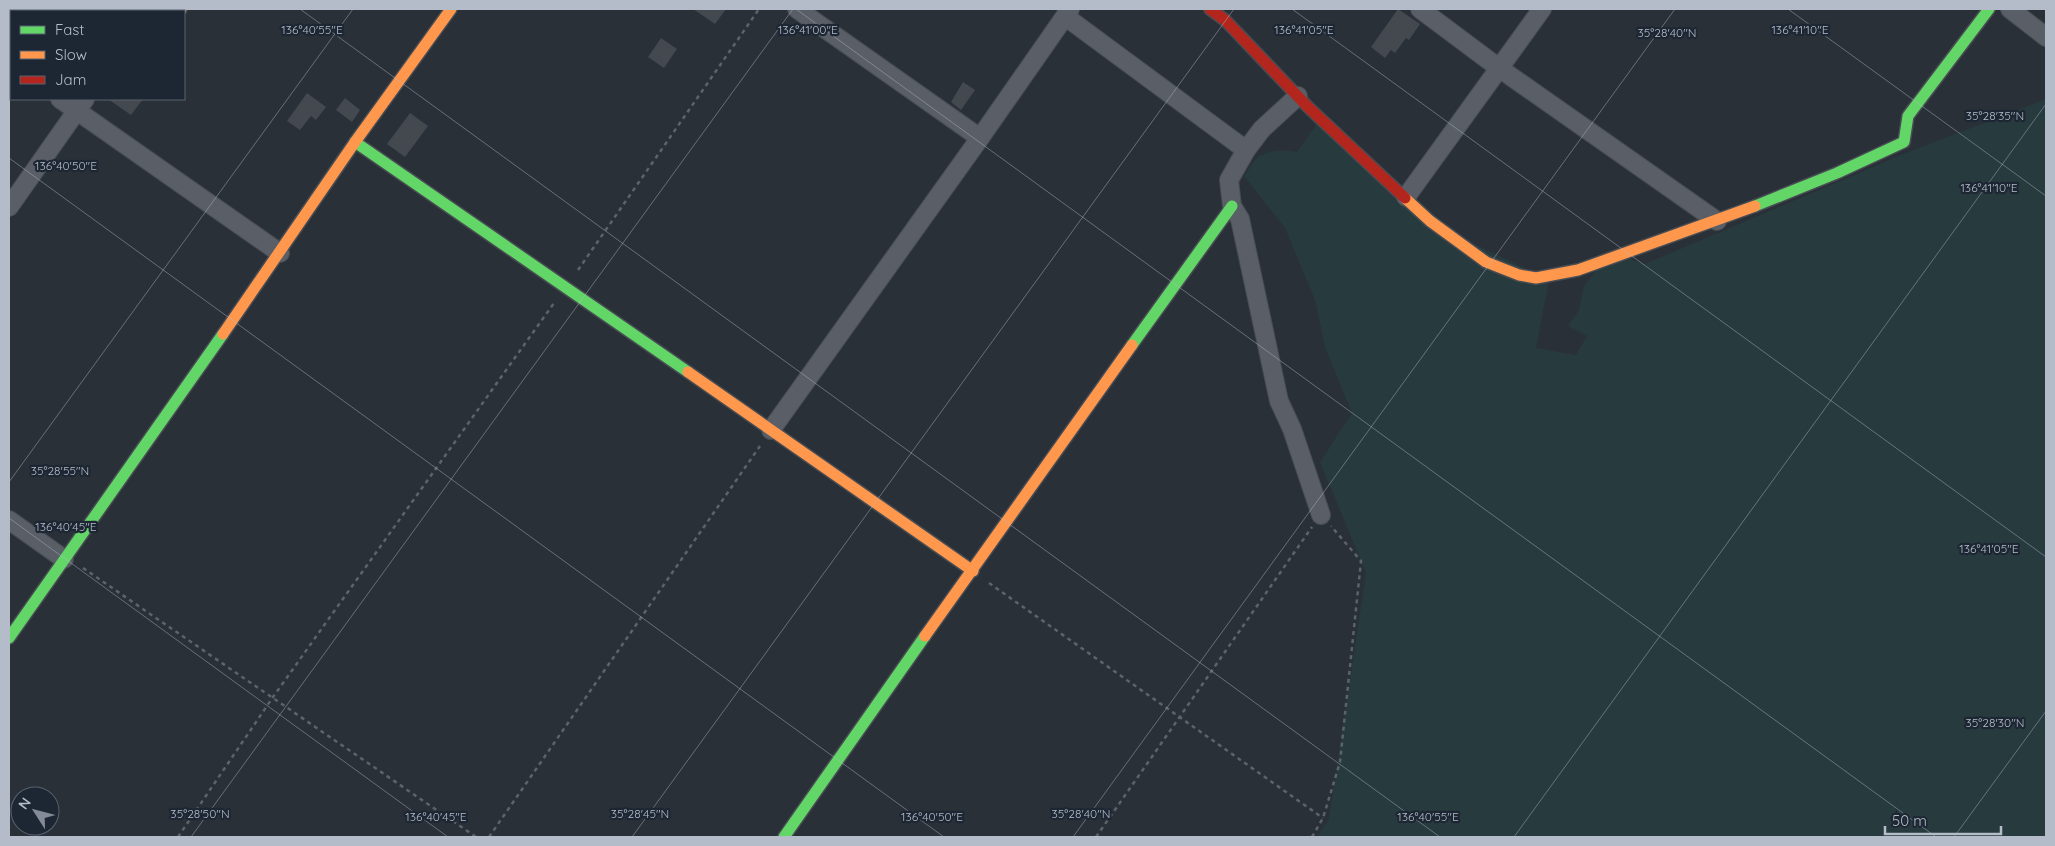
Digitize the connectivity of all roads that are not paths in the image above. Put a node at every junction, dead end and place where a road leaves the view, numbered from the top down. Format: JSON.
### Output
{"nodes":[{"id":1,"x":451,"y":9,"type":"edge"},
{"id":2,"x":797,"y":9,"type":"edge"},
{"id":3,"x":1210,"y":9,"type":"edge"},
{"id":4,"x":1420,"y":9,"type":"edge"},
{"id":5,"x":1542,"y":9,"type":"edge"},
{"id":6,"x":1989,"y":9,"type":"edge"},
{"id":7,"x":2010,"y":9,"type":"edge"},
{"id":8,"x":1068,"y":13,"type":"edge"},
{"id":9,"x":2046,"y":37,"type":"edge"},
{"id":10,"x":1499,"y":68,"type":"junction"},
{"id":11,"x":1298,"y":96,"type":"junction"},
{"id":12,"x":64,"y":100,"type":"edge"},
{"id":13,"x":81,"y":104,"type":"edge"},
{"id":14,"x":980,"y":138,"type":"junction"},
{"id":15,"x":355,"y":142,"type":"junction"},
{"id":16,"x":1246,"y":150,"type":"junction"},
{"id":17,"x":1406,"y":197,"type":"junction"},
{"id":18,"x":1232,"y":206,"type":"junction"},
{"id":19,"x":9,"y":207,"type":"edge"},
{"id":20,"x":1717,"y":221,"type":"junction"},
{"id":21,"x":280,"y":253,"type":"junction"},
{"id":22,"x":771,"y":430,"type":"junction"},
{"id":23,"x":1320,"y":514,"type":"road end"},
{"id":24,"x":9,"y":520,"type":"edge"},
{"id":25,"x":64,"y":559,"type":"junction"},
{"id":26,"x":973,"y":571,"type":"junction"},
{"id":27,"x":9,"y":638,"type":"edge"},
{"id":28,"x":784,"y":837,"type":"edge"}],
"edges":[{"from":1,"to":15,"type":"street"},
{"from":2,"to":14,"type":"street"},
{"from":3,"to":11,"type":"street"},
{"from":4,"to":10,"type":"street"},
{"from":5,"to":10,"type":"street"},
{"from":6,"to":20,"type":"street"},
{"from":7,"to":9,"type":"street"},
{"from":8,"to":14,"type":"street"},
{"from":8,"to":16,"type":"street"},
{"from":10,"to":17,"type":"street"},
{"from":10,"to":20,"type":"street"},
{"from":11,"to":16,"type":"street"},
{"from":11,"to":17,"type":"street"},
{"from":12,"to":13,"type":"street"},
{"from":13,"to":19,"type":"street"},
{"from":13,"to":21,"type":"street"},
{"from":14,"to":22,"type":"street"},
{"from":15,"to":21,"type":"street"},
{"from":15,"to":22,"type":"street"},
{"from":16,"to":18,"type":"street"},
{"from":17,"to":20,"type":"street"},
{"from":18,"to":23,"type":"street"},
{"from":18,"to":26,"type":"street"},
{"from":21,"to":25,"type":"street"},
{"from":22,"to":26,"type":"street"},
{"from":24,"to":25,"type":"street"},
{"from":25,"to":27,"type":"street"},
{"from":26,"to":28,"type":"street"}]}
